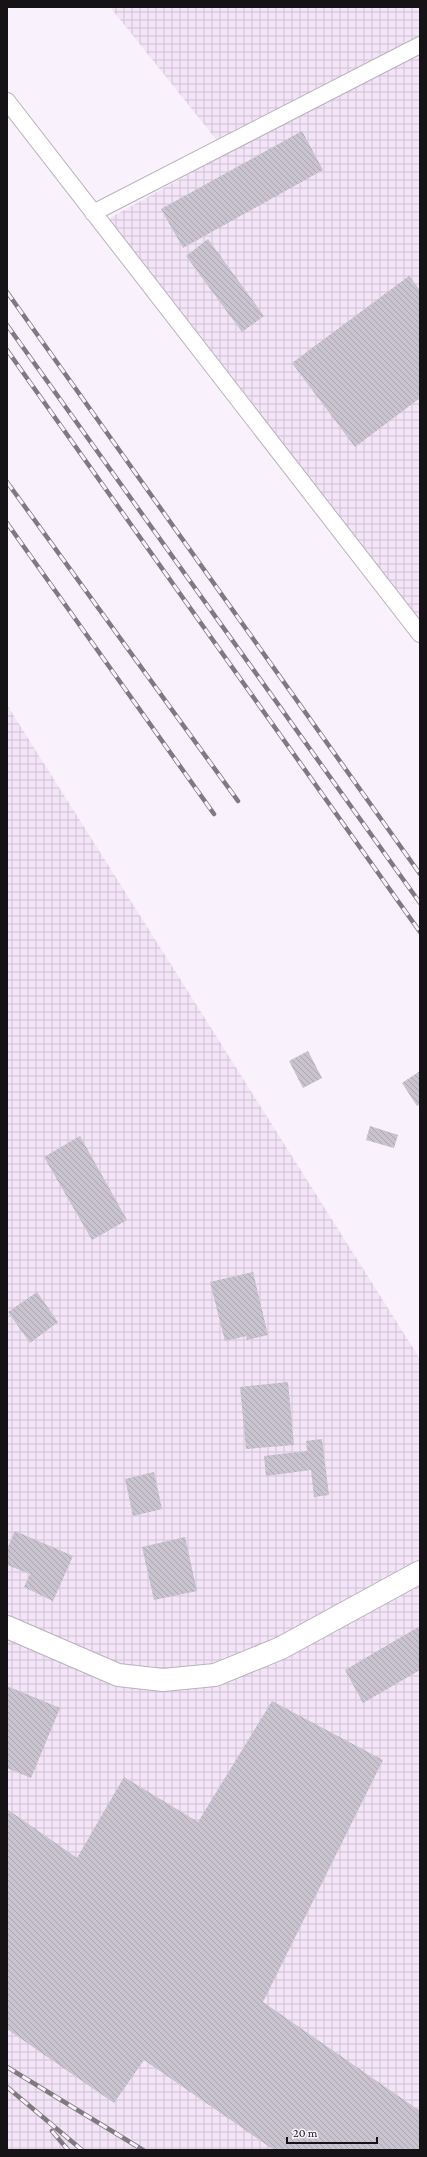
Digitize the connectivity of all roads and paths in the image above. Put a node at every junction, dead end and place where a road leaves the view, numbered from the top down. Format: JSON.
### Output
{"nodes":[{"id":1,"x":420,"y":45,"type":"edge"},
{"id":2,"x":7,"y":101,"type":"edge"},
{"id":3,"x":93,"y":213,"type":"junction"},
{"id":4,"x":420,"y":634,"type":"edge"},
{"id":5,"x":420,"y":1572,"type":"edge"},
{"id":6,"x":7,"y":1626,"type":"edge"}],
"edges":[{"from":1,"to":3,"type":"lane"},
{"from":2,"to":3,"type":"lane"},
{"from":3,"to":4,"type":"lane"},
{"from":5,"to":6,"type":"street"}]}
